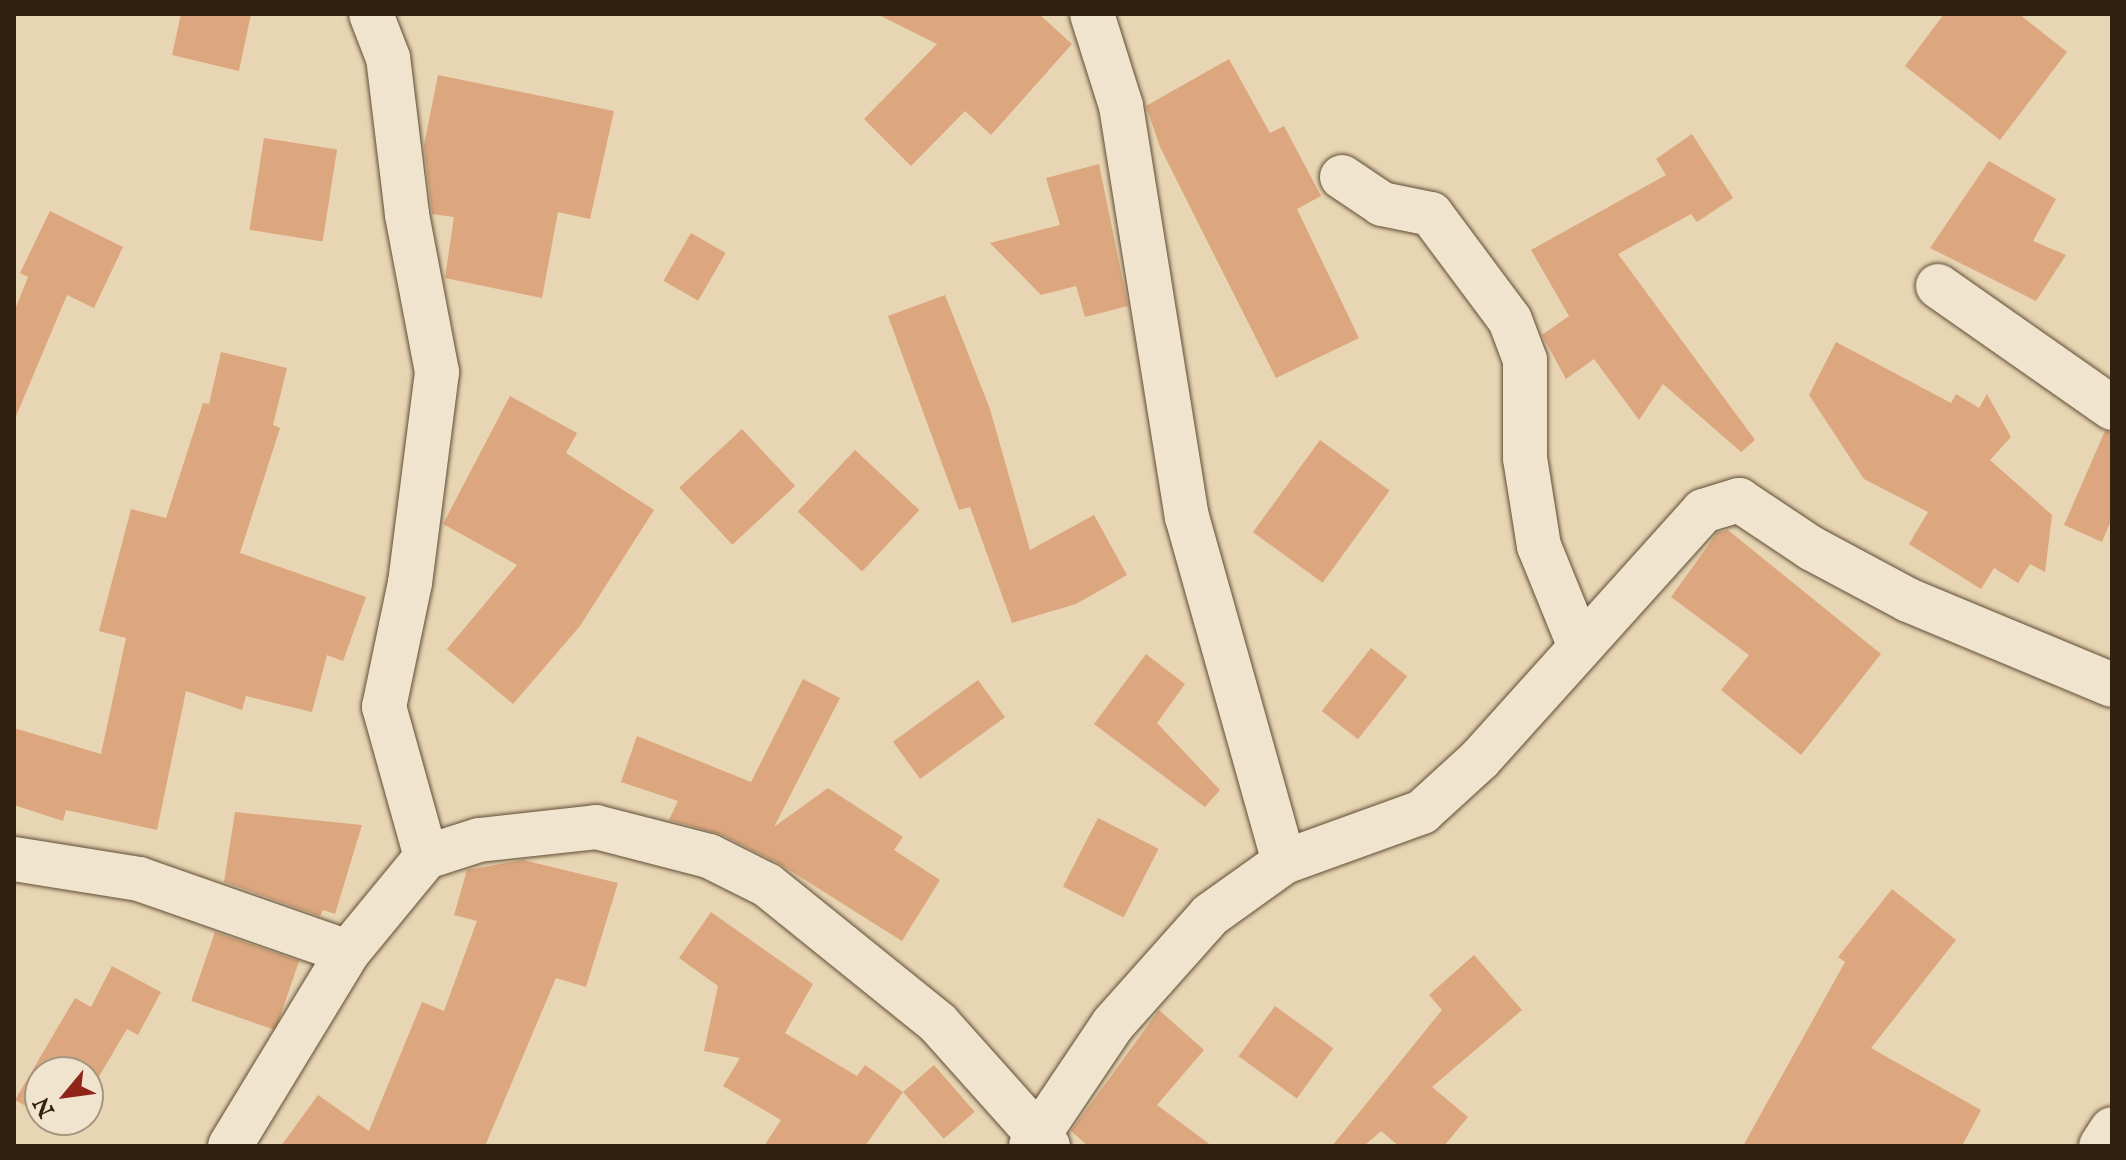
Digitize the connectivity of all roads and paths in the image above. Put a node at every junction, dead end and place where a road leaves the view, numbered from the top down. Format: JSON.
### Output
{"nodes":[{"id":1,"x":371,"y":14,"type":"edge"},
{"id":2,"x":1092,"y":14,"type":"edge"},
{"id":3,"x":1342,"y":177,"type":"dead end"},
{"id":4,"x":1938,"y":286,"type":"dead end"},
{"id":5,"x":2112,"y":408,"type":"edge"},
{"id":6,"x":1580,"y":647,"type":"junction"},
{"id":7,"x":2112,"y":685,"type":"edge"},
{"id":8,"x":426,"y":857,"type":"junction"},
{"id":9,"x":14,"y":859,"type":"edge"},
{"id":10,"x":1284,"y":862,"type":"junction"},
{"id":11,"x":348,"y":952,"type":"junction"},
{"id":12,"x":2112,"y":1129,"type":"edge"},
{"id":13,"x":1039,"y":1143,"type":"edge"},
{"id":14,"x":230,"y":1146,"type":"edge"},
{"id":15,"x":2101,"y":1146,"type":"edge"}],
"edges":[{"from":1,"to":8,"type":"street"},
{"from":2,"to":10,"type":"street"},
{"from":3,"to":6,"type":"street"},
{"from":4,"to":5,"type":"street"},
{"from":6,"to":7,"type":"street"},
{"from":6,"to":10,"type":"street"},
{"from":8,"to":11,"type":"street"},
{"from":8,"to":13,"type":"street"},
{"from":9,"to":11,"type":"street"},
{"from":10,"to":13,"type":"street"},
{"from":11,"to":14,"type":"street"},
{"from":12,"to":15,"type":"street"}]}
